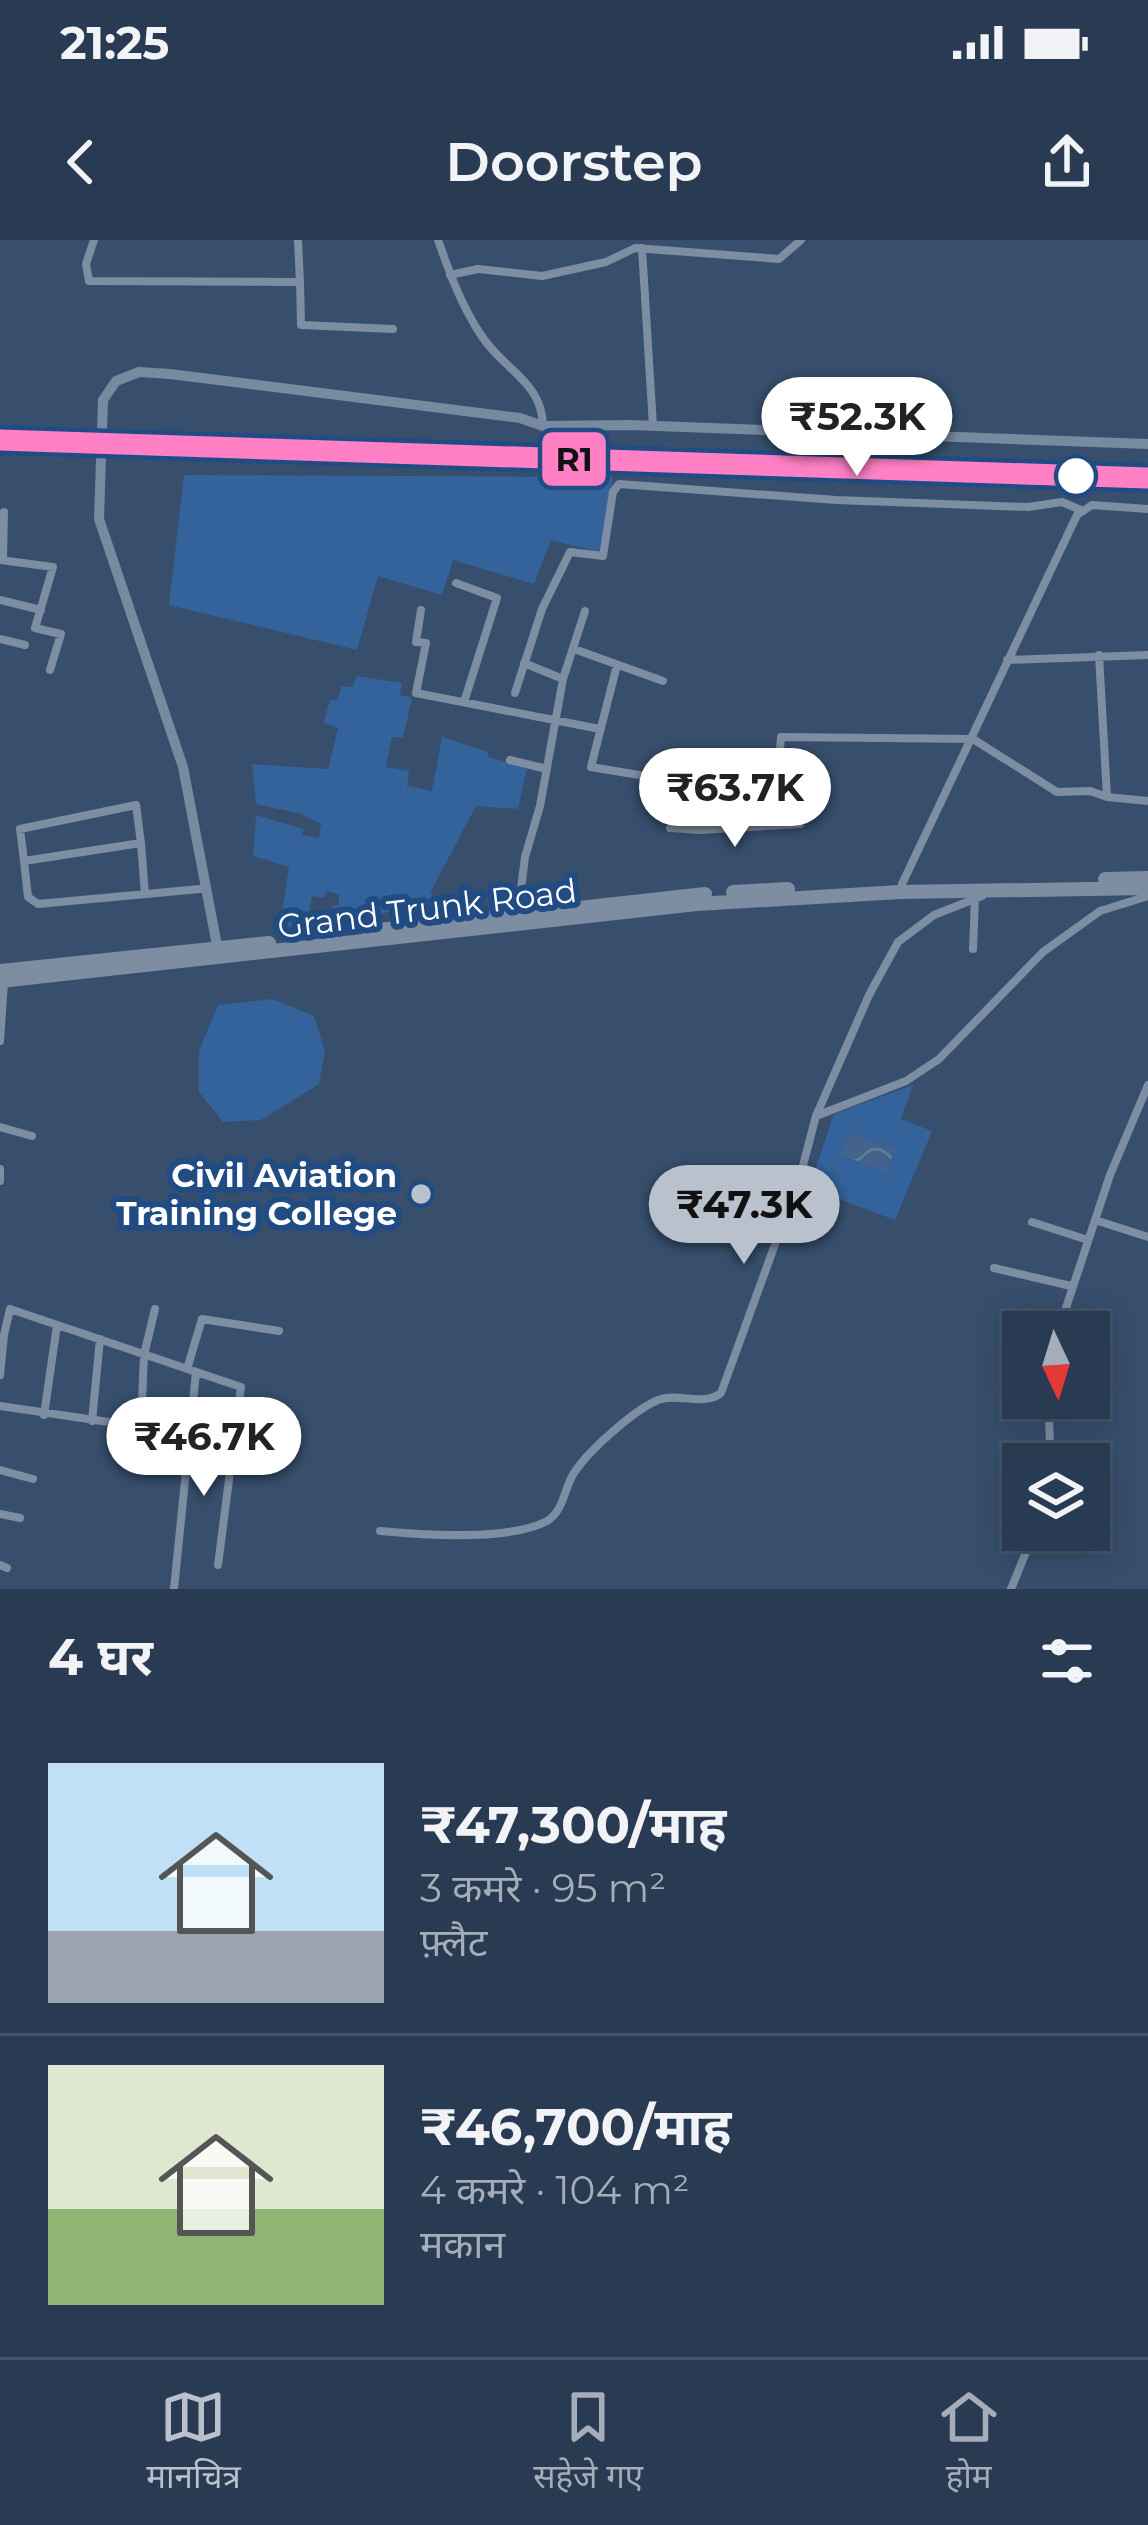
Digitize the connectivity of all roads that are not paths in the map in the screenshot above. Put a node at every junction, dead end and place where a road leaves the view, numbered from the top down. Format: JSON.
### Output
{"nodes":[{"id":1,"x":94,"y":240,"type":"edge"},
{"id":2,"x":298,"y":240,"type":"edge"},
{"id":3,"x":438,"y":240,"type":"edge"},
{"id":4,"x":801,"y":240,"type":"edge"},
{"id":5,"x":642,"y":248,"type":"junction"},
{"id":6,"x":450,"y":275,"type":"junction"},
{"id":7,"x":300,"y":282,"type":"junction"},
{"id":8,"x":393,"y":329,"type":"dead end"},
{"id":9,"x":543,"y":426,"type":"junction"},
{"id":10,"x":653,"y":426,"type":"junction"},
{"id":11,"x":1148,"y":444,"type":"edge"},
{"id":12,"x":1148,"y":509,"type":"edge"},
{"id":13,"x":1083,"y":511,"type":"junction"},
{"id":14,"x":4,"y":512,"type":"dead end"},
{"id":15,"x":1,"y":560,"type":"edge"},
{"id":16,"x":455,"y":583,"type":"dead end"},
{"id":17,"x":0,"y":600,"type":"edge"},
{"id":18,"x":41,"y":610,"type":"junction"},
{"id":19,"x":421,"y":610,"type":"dead end"},
{"id":20,"x":585,"y":611,"type":"dead end"},
{"id":21,"x":0,"y":639,"type":"edge"},
{"id":22,"x":25,"y":645,"type":"dead end"},
{"id":23,"x":574,"y":649,"type":"junction"},
{"id":24,"x":1099,"y":655,"type":"junction"},
{"id":25,"x":1148,"y":655,"type":"edge"},
{"id":26,"x":1007,"y":660,"type":"junction"},
{"id":27,"x":524,"y":663,"type":"junction"},
{"id":28,"x":617,"y":665,"type":"junction"},
{"id":29,"x":50,"y":670,"type":"dead end"},
{"id":30,"x":562,"y":680,"type":"junction"},
{"id":31,"x":663,"y":681,"type":"dead end"},
{"id":32,"x":515,"y":692,"type":"dead end"},
{"id":33,"x":464,"y":703,"type":"junction"},
{"id":34,"x":556,"y":722,"type":"junction"},
{"id":35,"x":600,"y":729,"type":"junction"},
{"id":36,"x":973,"y":740,"type":"junction"},
{"id":37,"x":510,"y":760,"type":"dead end"},
{"id":38,"x":547,"y":769,"type":"junction"},
{"id":39,"x":638,"y":775,"type":"dead end"},
{"id":40,"x":1107,"y":797,"type":"junction"},
{"id":41,"x":1148,"y":801,"type":"edge"},
{"id":42,"x":800,"y":824,"type":"dead end"},
{"id":43,"x":670,"y":828,"type":"dead end"},
{"id":44,"x":700,"y":830,"type":"junction"},
{"id":45,"x":141,"y":843,"type":"junction"},
{"id":46,"x":24,"y":861,"type":"junction"},
{"id":47,"x":1148,"y":878,"type":"edge"},
{"id":48,"x":902,"y":884,"type":"junction"},
{"id":49,"x":206,"y":888,"type":"junction"},
{"id":50,"x":1001,"y":890,"type":"junction"},
{"id":51,"x":1148,"y":892,"type":"edge"},
{"id":52,"x":145,"y":894,"type":"junction"},
{"id":53,"x":975,"y":898,"type":"junction"},
{"id":54,"x":518,"y":914,"type":"junction"},
{"id":55,"x":974,"y":949,"type":"dead end"},
{"id":56,"x":218,"y":954,"type":"junction"},
{"id":57,"x":1,"y":978,"type":"edge"},
{"id":58,"x":0,"y":1041,"type":"edge"},
{"id":59,"x":1148,"y":1084,"type":"edge"},
{"id":60,"x":816,"y":1116,"type":"junction"},
{"id":61,"x":0,"y":1127,"type":"edge"},
{"id":62,"x":32,"y":1136,"type":"dead end"},
{"id":63,"x":0,"y":1169,"type":"edge"},
{"id":64,"x":0,"y":1181,"type":"edge"},
{"id":65,"x":1095,"y":1220,"type":"junction"},
{"id":66,"x":1032,"y":1222,"type":"dead end"},
{"id":67,"x":1148,"y":1237,"type":"edge"},
{"id":68,"x":1088,"y":1240,"type":"junction"},
{"id":69,"x":994,"y":1268,"type":"dead end"},
{"id":70,"x":1071,"y":1286,"type":"junction"},
{"id":71,"x":155,"y":1310,"type":"dead end"},
{"id":72,"x":1064,"y":1311,"type":"edge"},
{"id":73,"x":57,"y":1325,"type":"junction"},
{"id":74,"x":279,"y":1330,"type":"dead end"},
{"id":75,"x":2,"y":1335,"type":"edge"},
{"id":76,"x":100,"y":1340,"type":"junction"},
{"id":77,"x":144,"y":1354,"type":"junction"},
{"id":78,"x":192,"y":1371,"type":"junction"},
{"id":79,"x":0,"y":1375,"type":"edge"},
{"id":80,"x":0,"y":1406,"type":"edge"},
{"id":81,"x":44,"y":1414,"type":"junction"},
{"id":82,"x":92,"y":1420,"type":"junction"},
{"id":83,"x":141,"y":1426,"type":"junction"},
{"id":84,"x":190,"y":1433,"type":"junction"},
{"id":85,"x":237,"y":1441,"type":"junction"},
{"id":86,"x":0,"y":1470,"type":"edge"},
{"id":87,"x":33,"y":1479,"type":"dead end"},
{"id":88,"x":0,"y":1514,"type":"edge"},
{"id":89,"x":20,"y":1518,"type":"dead end"},
{"id":90,"x":380,"y":1531,"type":"dead end"},
{"id":91,"x":1026,"y":1551,"type":"edge"},
{"id":92,"x":218,"y":1565,"type":"dead end"},
{"id":93,"x":174,"y":1589,"type":"edge"},
{"id":94,"x":1011,"y":1589,"type":"edge"}],
"edges":[{"from":1,"to":7,"type":"street"},
{"from":2,"to":7,"type":"street"},
{"from":3,"to":6,"type":"street"},
{"from":4,"to":5,"type":"street"},
{"from":5,"to":6,"type":"street"},
{"from":5,"to":10,"type":"street"},
{"from":6,"to":9,"type":"street"},
{"from":7,"to":8,"type":"street"},
{"from":9,"to":10,"type":"main road"},
{"from":9,"to":49,"type":"main road"},
{"from":10,"to":11,"type":"main road"},
{"from":12,"to":13,"type":"street"},
{"from":13,"to":26,"type":"street"},
{"from":13,"to":27,"type":"street"},
{"from":14,"to":15,"type":"street"},
{"from":15,"to":18,"type":"street"},
{"from":16,"to":33,"type":"street"},
{"from":17,"to":18,"type":"street"},
{"from":18,"to":29,"type":"street"},
{"from":19,"to":33,"type":"street"},
{"from":20,"to":23,"type":"street"},
{"from":21,"to":22,"type":"street"},
{"from":23,"to":28,"type":"street"},
{"from":23,"to":30,"type":"street"},
{"from":24,"to":25,"type":"street"},
{"from":24,"to":26,"type":"street"},
{"from":24,"to":40,"type":"street"},
{"from":26,"to":36,"type":"street"},
{"from":27,"to":30,"type":"street"},
{"from":27,"to":32,"type":"street"},
{"from":28,"to":31,"type":"street"},
{"from":28,"to":35,"type":"street"},
{"from":30,"to":34,"type":"street"},
{"from":33,"to":34,"type":"street"},
{"from":34,"to":35,"type":"street"},
{"from":34,"to":38,"type":"street"},
{"from":35,"to":39,"type":"street"},
{"from":36,"to":40,"type":"street"},
{"from":36,"to":44,"type":"street"},
{"from":36,"to":48,"type":"street"},
{"from":37,"to":38,"type":"street"},
{"from":38,"to":54,"type":"street"},
{"from":40,"to":41,"type":"street"},
{"from":42,"to":44,"type":"street"},
{"from":43,"to":44,"type":"street"},
{"from":45,"to":46,"type":"street"},
{"from":45,"to":46,"type":"street"},
{"from":45,"to":52,"type":"street"},
{"from":46,"to":52,"type":"street"},
{"from":47,"to":48,"type":"highway","name":"Grand Trunk Road"},
{"from":48,"to":54,"type":"highway","name":"Grand Trunk Road"},
{"from":49,"to":52,"type":"street"},
{"from":49,"to":56,"type":"main road"},
{"from":50,"to":51,"type":"highway","name":"Grand Trunk Road"},
{"from":50,"to":53,"type":"street"},
{"from":50,"to":56,"type":"highway","name":"Grand Trunk Road"},
{"from":51,"to":60,"type":"street"},
{"from":53,"to":55,"type":"street"},
{"from":53,"to":60,"type":"street"},
{"from":54,"to":56,"type":"highway","name":"Grand Trunk Road"},
{"from":56,"to":57,"type":"highway","name":"Grand Trunk Road"},
{"from":57,"to":58,"type":"street"},
{"from":59,"to":65,"type":"street"},
{"from":60,"to":90,"type":"street"},
{"from":61,"to":62,"type":"street"},
{"from":63,"to":64,"type":"street"},
{"from":65,"to":67,"type":"street"},
{"from":65,"to":68,"type":"street"},
{"from":66,"to":68,"type":"street"},
{"from":68,"to":70,"type":"street"},
{"from":69,"to":70,"type":"street"},
{"from":70,"to":72,"type":"street"},
{"from":71,"to":77,"type":"street"},
{"from":73,"to":75,"type":"street"},
{"from":73,"to":76,"type":"street"},
{"from":73,"to":81,"type":"street"},
{"from":74,"to":78,"type":"street"},
{"from":75,"to":79,"type":"street"},
{"from":76,"to":77,"type":"street"},
{"from":76,"to":82,"type":"street"},
{"from":77,"to":78,"type":"street"},
{"from":77,"to":83,"type":"street"},
{"from":78,"to":84,"type":"street"},
{"from":78,"to":85,"type":"street"},
{"from":80,"to":81,"type":"street"},
{"from":81,"to":82,"type":"street"},
{"from":82,"to":83,"type":"street"},
{"from":83,"to":84,"type":"street"},
{"from":84,"to":85,"type":"street"},
{"from":84,"to":93,"type":"street"},
{"from":85,"to":92,"type":"street"},
{"from":86,"to":87,"type":"street"},
{"from":88,"to":89,"type":"street"},
{"from":91,"to":94,"type":"street"}]}
